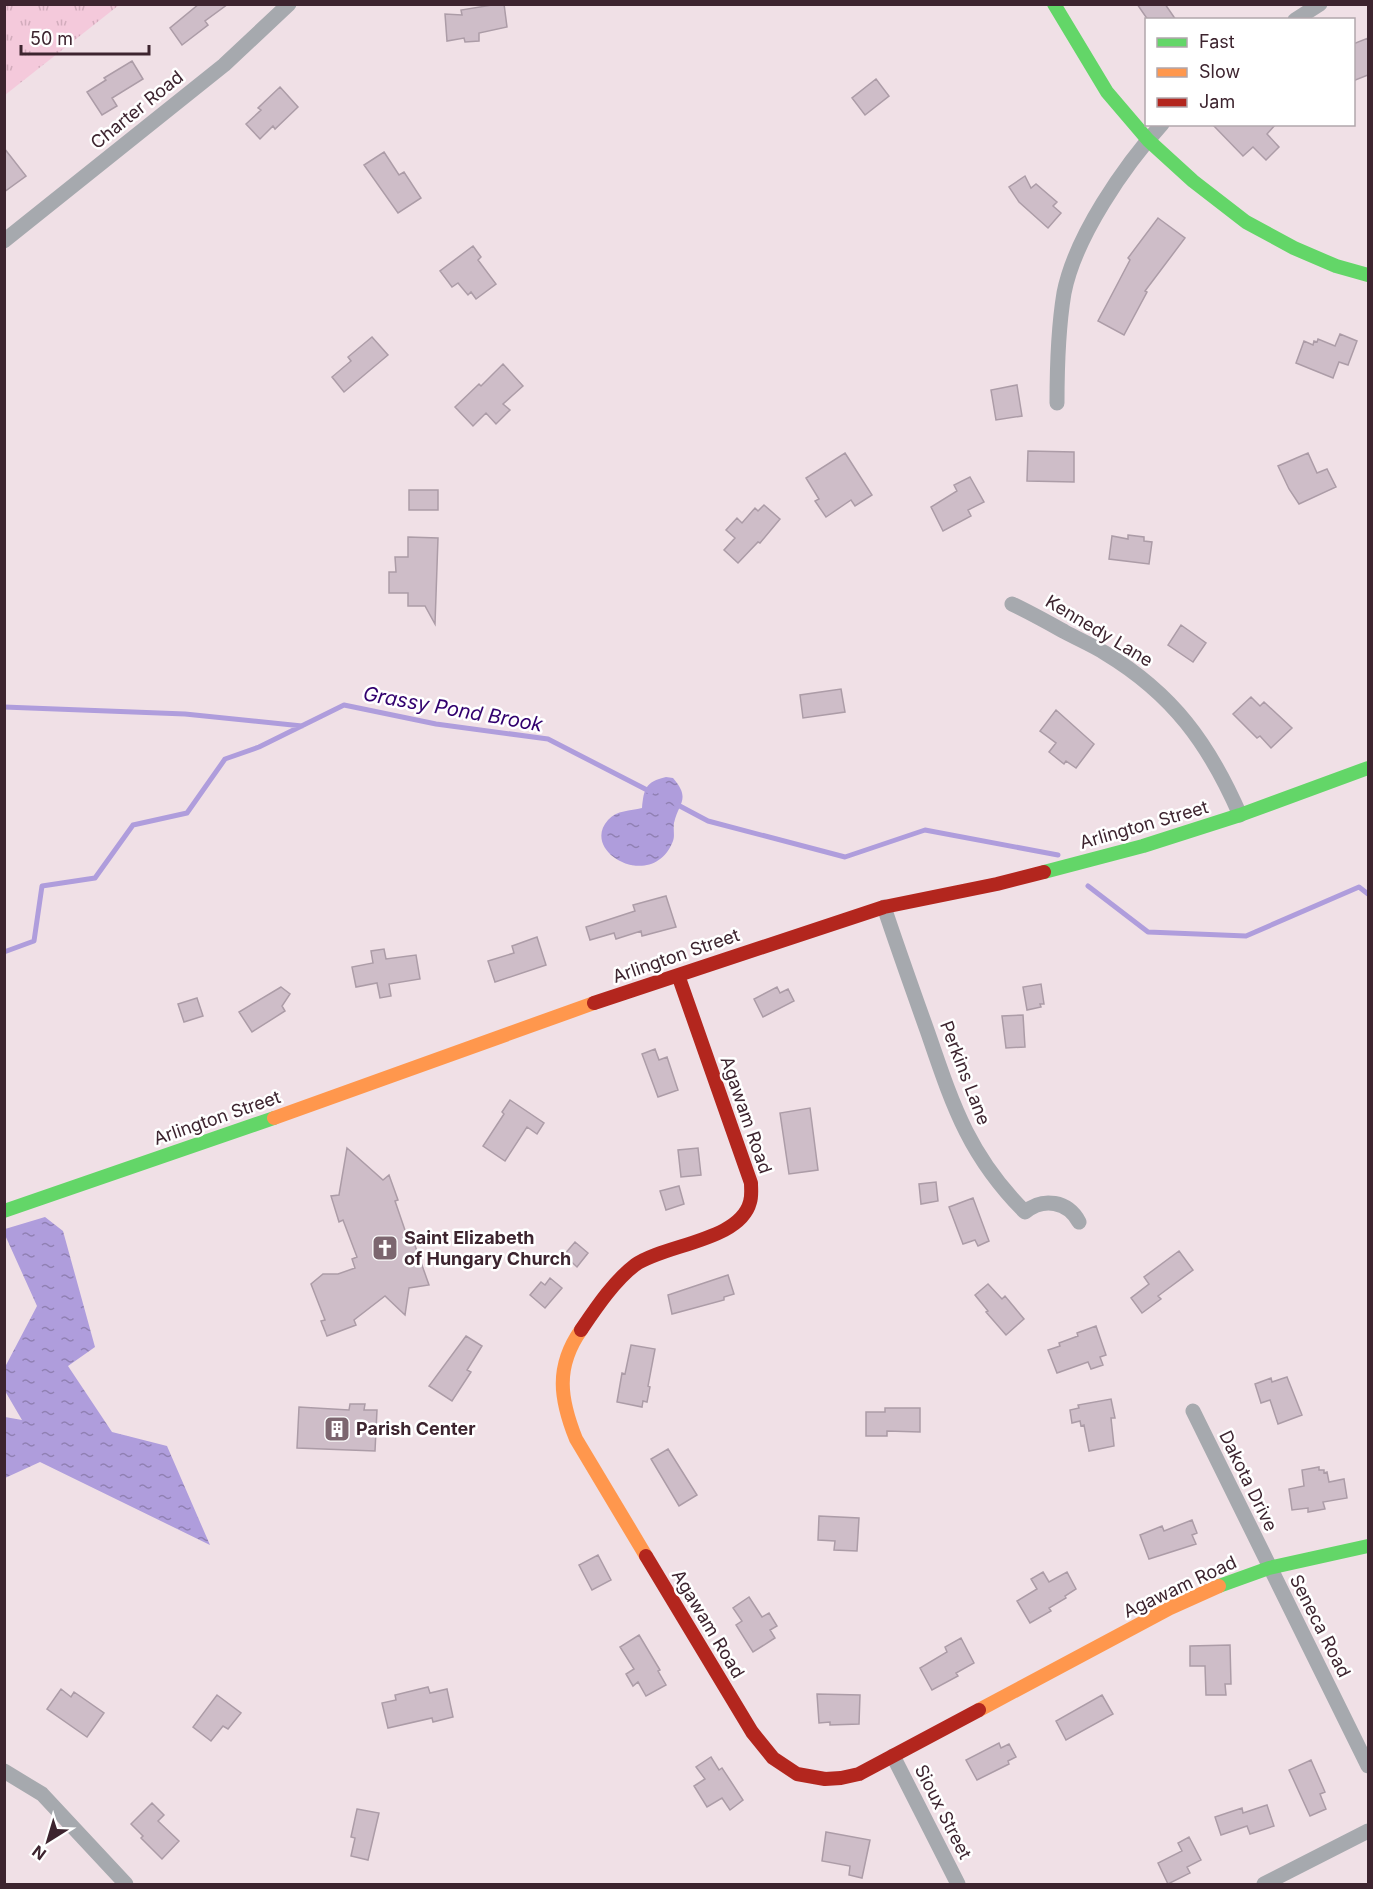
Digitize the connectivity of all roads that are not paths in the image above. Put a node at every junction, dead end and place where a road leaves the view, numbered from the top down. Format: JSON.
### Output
{"nodes":[{"id":1,"x":289,"y":4,"type":"edge"},
{"id":2,"x":1054,"y":4,"type":"edge"},
{"id":3,"x":1320,"y":4,"type":"edge"},
{"id":4,"x":1298,"y":18,"type":"edge"},
{"id":5,"x":1160,"y":126,"type":"edge"},
{"id":6,"x":1148,"y":140,"type":"junction"},
{"id":7,"x":4,"y":241,"type":"edge"},
{"id":8,"x":1368,"y":275,"type":"edge"},
{"id":9,"x":1057,"y":403,"type":"dead end"},
{"id":10,"x":1012,"y":604,"type":"dead end"},
{"id":11,"x":1368,"y":768,"type":"edge"},
{"id":12,"x":1240,"y":815,"type":"junction"},
{"id":13,"x":884,"y":907,"type":"junction"},
{"id":14,"x":678,"y":975,"type":"junction"},
{"id":15,"x":4,"y":1211,"type":"edge"},
{"id":16,"x":1079,"y":1222,"type":"dead end"},
{"id":17,"x":1193,"y":1411,"type":"dead end"},
{"id":18,"x":1368,"y":1546,"type":"edge"},
{"id":19,"x":1269,"y":1568,"type":"junction"},
{"id":20,"x":893,"y":1756,"type":"junction"},
{"id":21,"x":1368,"y":1766,"type":"edge"},
{"id":22,"x":4,"y":1771,"type":"edge"},
{"id":23,"x":1368,"y":1832,"type":"edge"},
{"id":24,"x":126,"y":1884,"type":"edge"},
{"id":25,"x":958,"y":1884,"type":"edge"},
{"id":26,"x":1264,"y":1884,"type":"edge"}],
"edges":[{"from":1,"to":7,"type":"street","name":"Charter Road"},
{"from":2,"to":6,"type":"street"},
{"from":3,"to":4,"type":"street"},
{"from":5,"to":6,"type":"street"},
{"from":6,"to":8,"type":"street"},
{"from":6,"to":9,"type":"street"},
{"from":10,"to":12,"type":"street","name":"Kennedy Lane"},
{"from":11,"to":12,"type":"street","name":"Arlington Street"},
{"from":12,"to":13,"type":"street","name":"Arlington Street"},
{"from":13,"to":14,"type":"street","name":"Arlington Street"},
{"from":13,"to":16,"type":"street","name":"Perkins Lane"},
{"from":14,"to":15,"type":"street","name":"Arlington Street"},
{"from":14,"to":20,"type":"street","name":"Agawam Road"},
{"from":17,"to":19,"type":"street","name":"Dakota Drive"},
{"from":18,"to":19,"type":"street","name":"Agawam Road"},
{"from":19,"to":20,"type":"street","name":"Agawam Road"},
{"from":19,"to":21,"type":"street","name":"Seneca Road"},
{"from":20,"to":25,"type":"street","name":"Sioux Street"},
{"from":22,"to":24,"type":"street"},
{"from":23,"to":26,"type":"street"}]}
